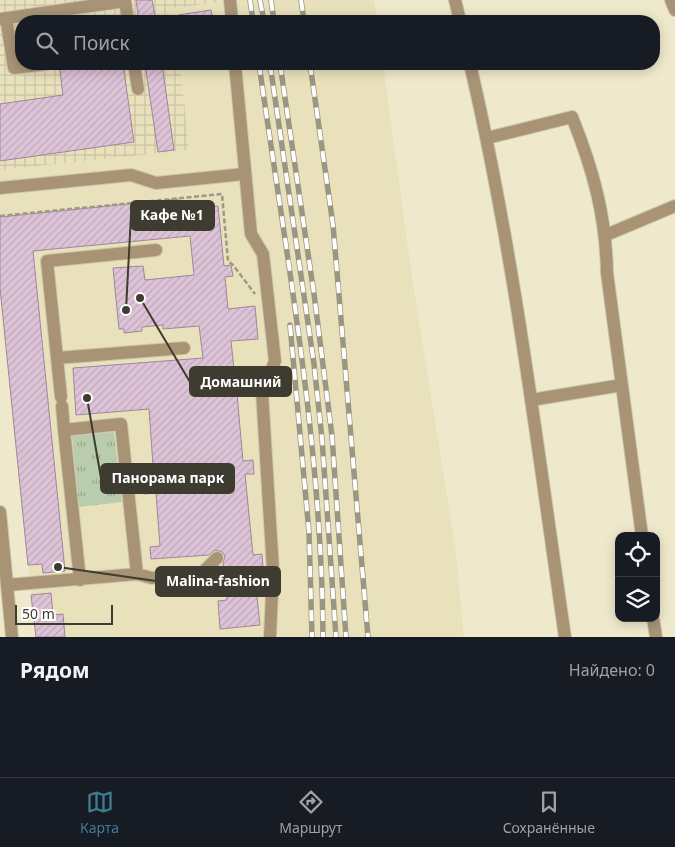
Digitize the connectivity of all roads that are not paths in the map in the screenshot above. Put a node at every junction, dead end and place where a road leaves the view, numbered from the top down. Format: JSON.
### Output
{"nodes":[{"id":1,"x":230,"y":0,"type":"edge"},
{"id":2,"x":455,"y":0,"type":"edge"},
{"id":3,"x":671,"y":0,"type":"edge"},
{"id":4,"x":675,"y":10,"type":"edge"},
{"id":5,"x":30,"y":15,"type":"edge"},
{"id":6,"x":127,"y":15,"type":"edge"},
{"id":7,"x":231,"y":15,"type":"edge"},
{"id":8,"x":459,"y":15,"type":"edge"},
{"id":9,"x":3,"y":19,"type":"edge"},
{"id":10,"x":15,"y":68,"type":"edge"},
{"id":11,"x":135,"y":70,"type":"edge"},
{"id":12,"x":235,"y":70,"type":"edge"},
{"id":13,"x":471,"y":70,"type":"edge"},
{"id":14,"x":138,"y":89,"type":"dead end"},
{"id":15,"x":487,"y":138,"type":"junction"},
{"id":16,"x":244,"y":174,"type":"junction"},
{"id":17,"x":0,"y":188,"type":"edge"},
{"id":18,"x":675,"y":206,"type":"edge"},
{"id":19,"x":606,"y":235,"type":"junction"},
{"id":20,"x":156,"y":250,"type":"dead end"},
{"id":21,"x":184,"y":348,"type":"dead end"},
{"id":22,"x":57,"y":358,"type":"junction"},
{"id":23,"x":622,"y":385,"type":"junction"},
{"id":24,"x":531,"y":400,"type":"junction"},
{"id":25,"x":64,"y":430,"type":"junction"},
{"id":26,"x":0,"y":512,"type":"edge"},
{"id":27,"x":641,"y":532,"type":"edge"},
{"id":28,"x":217,"y":558,"type":"dead end"},
{"id":29,"x":137,"y":574,"type":"junction"},
{"id":30,"x":80,"y":580,"type":"junction"},
{"id":31,"x":7,"y":584,"type":"junction"},
{"id":32,"x":654,"y":622,"type":"edge"},
{"id":33,"x":12,"y":637,"type":"edge"},
{"id":34,"x":270,"y":637,"type":"edge"},
{"id":35,"x":566,"y":637,"type":"edge"},
{"id":36,"x":656,"y":637,"type":"edge"}],
"edges":[{"from":1,"to":7,"type":"street"},
{"from":2,"to":8,"type":"street"},
{"from":3,"to":4,"type":"street"},
{"from":5,"to":6,"type":"street"},
{"from":9,"to":10,"type":"street"},
{"from":11,"to":14,"type":"street"},
{"from":12,"to":16,"type":"street"},
{"from":13,"to":15,"type":"street"},
{"from":15,"to":19,"type":"street"},
{"from":15,"to":24,"type":"street"},
{"from":16,"to":17,"type":"street"},
{"from":16,"to":34,"type":"street"},
{"from":18,"to":19,"type":"street"},
{"from":19,"to":23,"type":"street"},
{"from":20,"to":22,"type":"street"},
{"from":21,"to":22,"type":"street"},
{"from":22,"to":25,"type":"street"},
{"from":23,"to":24,"type":"street"},
{"from":23,"to":27,"type":"street"},
{"from":24,"to":35,"type":"street"},
{"from":25,"to":29,"type":"street"},
{"from":25,"to":30,"type":"street"},
{"from":26,"to":31,"type":"street"},
{"from":28,"to":29,"type":"street"},
{"from":29,"to":30,"type":"street"},
{"from":30,"to":31,"type":"street"},
{"from":31,"to":33,"type":"street"},
{"from":32,"to":36,"type":"street"}]}
